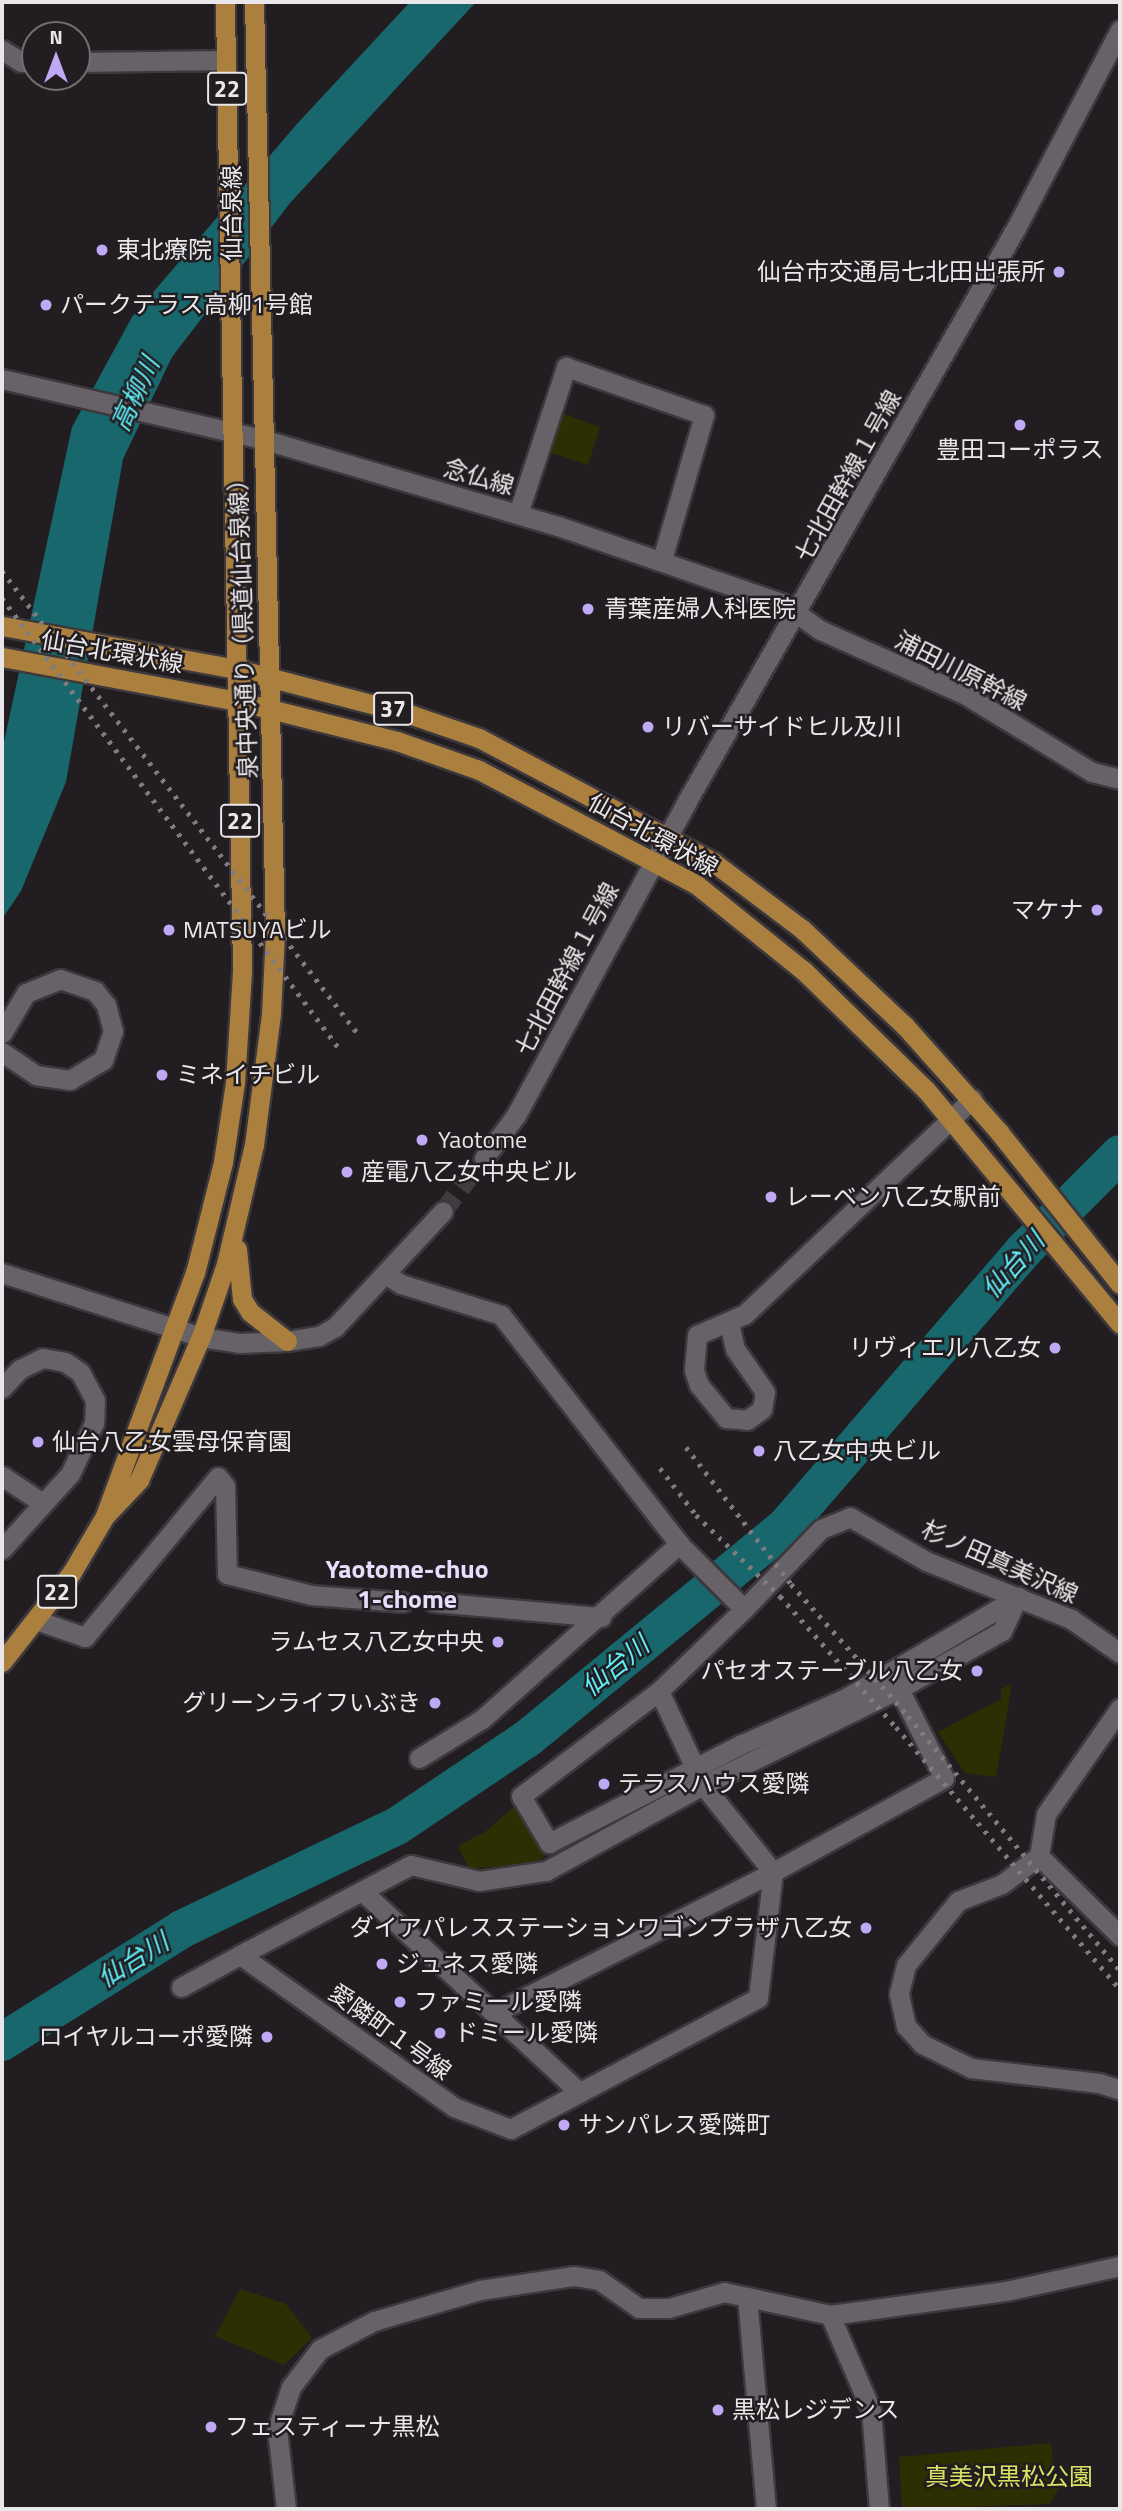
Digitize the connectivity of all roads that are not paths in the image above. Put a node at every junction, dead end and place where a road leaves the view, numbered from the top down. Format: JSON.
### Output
{"nodes":[{"id":1,"x":225,"y":2,"type":"edge"},
{"id":2,"x":254,"y":2,"type":"edge"},
{"id":3,"x":1120,"y":30,"type":"edge"},
{"id":4,"x":2,"y":50,"type":"edge"},
{"id":5,"x":226,"y":60,"type":"junction"},
{"id":6,"x":21,"y":62,"type":"edge"},
{"id":7,"x":91,"y":62,"type":"edge"},
{"id":8,"x":257,"y":277,"type":"joint"},
{"id":9,"x":2,"y":379,"type":"edge"},
{"id":10,"x":233,"y":432,"type":"junction"},
{"id":11,"x":262,"y":439,"type":"junction"},
{"id":12,"x":519,"y":514,"type":"junction"},
{"id":13,"x":662,"y":560,"type":"junction"},
{"id":14,"x":782,"y":603,"type":"joint"},
{"id":15,"x":798,"y":614,"type":"junction"},
{"id":16,"x":6,"y":627,"type":"edge"},
{"id":17,"x":3,"y":658,"type":"edge"},
{"id":18,"x":237,"y":669,"type":"junction"},
{"id":19,"x":268,"y":676,"type":"junction"},
{"id":20,"x":238,"y":701,"type":"junction"},
{"id":21,"x":270,"y":708,"type":"junction"},
{"id":22,"x":1120,"y":779,"type":"edge"},
{"id":23,"x":667,"y":838,"type":"junction"},
{"id":24,"x":653,"y":862,"type":"junction"},
{"id":25,"x":2,"y":1033,"type":"edge"},
{"id":26,"x":2,"y":1052,"type":"edge"},
{"id":27,"x":972,"y":1099,"type":"junction"},
{"id":28,"x":950,"y":1120,"type":"junction"},
{"id":29,"x":484,"y":1158,"type":"tunnel mouth"},
{"id":30,"x":443,"y":1211,"type":"tunnel mouth"},
{"id":31,"x":236,"y":1230,"type":"junction"},
{"id":32,"x":2,"y":1273,"type":"edge"},
{"id":33,"x":387,"y":1275,"type":"junction"},
{"id":34,"x":1120,"y":1284,"type":"edge"},
{"id":35,"x":729,"y":1323,"type":"junction"},
{"id":36,"x":1120,"y":1324,"type":"edge"},
{"id":37,"x":177,"y":1328,"type":"junction"},
{"id":38,"x":201,"y":1337,"type":"junction"},
{"id":39,"x":287,"y":1341,"type":"junction"},
{"id":40,"x":2,"y":1388,"type":"edge"},
{"id":41,"x":2,"y":1476,"type":"edge"},
{"id":42,"x":41,"y":1502,"type":"junction"},
{"id":43,"x":105,"y":1516,"type":"junction"},
{"id":44,"x":684,"y":1548,"type":"junction"},
{"id":45,"x":2,"y":1549,"type":"edge"},
{"id":46,"x":1018,"y":1597,"type":"junction"},
{"id":47,"x":403,"y":1602,"type":"dead end"},
{"id":48,"x":433,"y":1602,"type":"dead end"},
{"id":49,"x":738,"y":1603,"type":"junction"},
{"id":50,"x":601,"y":1617,"type":"junction"},
{"id":51,"x":36,"y":1620,"type":"junction"},
{"id":52,"x":1120,"y":1653,"type":"edge"},
{"id":53,"x":2,"y":1662,"type":"edge"},
{"id":54,"x":899,"y":1689,"type":"junction"},
{"id":55,"x":659,"y":1691,"type":"junction"},
{"id":56,"x":1120,"y":1708,"type":"edge"},
{"id":57,"x":419,"y":1758,"type":"dead end"},
{"id":58,"x":698,"y":1776,"type":"junction"},
{"id":59,"x":1039,"y":1856,"type":"junction"},
{"id":60,"x":773,"y":1872,"type":"junction"},
{"id":61,"x":362,"y":1891,"type":"junction"},
{"id":62,"x":1120,"y":1936,"type":"edge"},
{"id":63,"x":240,"y":1955,"type":"junction"},
{"id":64,"x":181,"y":1987,"type":"dead end"},
{"id":65,"x":494,"y":2013,"type":"junction"},
{"id":66,"x":1120,"y":2090,"type":"edge"},
{"id":67,"x":580,"y":2093,"type":"junction"},
{"id":68,"x":1120,"y":2266,"type":"edge"},
{"id":69,"x":747,"y":2297,"type":"junction"},
{"id":70,"x":830,"y":2315,"type":"junction"},
{"id":71,"x":286,"y":2509,"type":"edge"},
{"id":72,"x":766,"y":2509,"type":"edge"},
{"id":73,"x":879,"y":2509,"type":"edge"}],
"edges":[{"from":1,"to":5,"type":"main road","number":"22"},
{"from":2,"to":8,"type":"main road","name":"仙台泉線","number":"22"},
{"from":3,"to":15,"type":"street","name":"七北田幹線１号線"},
{"from":4,"to":6,"type":"street"},
{"from":5,"to":7,"type":"street"},
{"from":5,"to":10,"type":"main road","name":"泉中央通り（県道仙台泉線）","number":"22"},
{"from":8,"to":11,"type":"main road","name":"泉中央通り（県道仙台泉線）","number":"22"},
{"from":9,"to":10,"type":"street","name":"念仏線"},
{"from":10,"to":11,"type":"street","name":"念仏線"},
{"from":10,"to":18,"type":"main road","name":"泉中央通り（県道仙台泉線）","number":"22"},
{"from":11,"to":12,"type":"street","name":"念仏線"},
{"from":11,"to":19,"type":"main road","name":"泉中央通り（県道仙台泉線）","number":"22"},
{"from":12,"to":13,"type":"street","name":"念仏線"},
{"from":12,"to":13,"type":"street"},
{"from":13,"to":14,"type":"street","name":"念仏線"},
{"from":14,"to":15,"type":"street","name":"浦田川原幹線"},
{"from":15,"to":22,"type":"street","name":"浦田川原幹線"},
{"from":15,"to":23,"type":"street","name":"七北田幹線１号線"},
{"from":16,"to":18,"type":"main road","name":"仙台北環状線","number":"37"},
{"from":17,"to":20,"type":"main road","name":"仙台北環状線","number":"37"},
{"from":18,"to":19,"type":"main road","name":"仙台北環状線","number":"37"},
{"from":18,"to":20,"type":"main road","name":"泉中央通り（県道仙台泉線）","number":"22"},
{"from":19,"to":21,"type":"main road","name":"泉中央通り（県道仙台泉線）","number":"22"},
{"from":19,"to":23,"type":"main road","name":"仙台北環状線","number":"37"},
{"from":20,"to":21,"type":"main road","name":"仙台北環状線","number":"37"},
{"from":20,"to":37,"type":"main road","name":"泉中央通り（県道仙台泉線）","number":"22"},
{"from":21,"to":24,"type":"main road","name":"仙台北環状線","number":"37"},
{"from":21,"to":31,"type":"main road","name":"泉中央通り（県道仙台泉線）","number":"22"},
{"from":23,"to":24,"type":"street","name":"七北田幹線１号線"},
{"from":23,"to":27,"type":"main road","name":"仙台北環状線","number":"37"},
{"from":24,"to":28,"type":"main road","name":"仙台北環状線","number":"37"},
{"from":24,"to":29,"type":"street","name":"七北田幹線１号線"},
{"from":25,"to":26,"type":"street"},
{"from":27,"to":28,"type":"street"},
{"from":27,"to":34,"type":"main road","name":"仙台北環状線","number":"37"},
{"from":28,"to":35,"type":"street"},
{"from":28,"to":36,"type":"main road","name":"仙台北環状線","number":"37"},
{"from":30,"to":33,"type":"street"},
{"from":31,"to":38,"type":"main road","name":"泉中央通り（県道仙台泉線）","number":"22"},
{"from":31,"to":39,"type":"main road"},
{"from":32,"to":37,"type":"street"},
{"from":33,"to":39,"type":"street"},
{"from":33,"to":44,"type":"street"},
{"from":35,"to":35,"type":"street"},
{"from":37,"to":38,"type":"street"},
{"from":37,"to":43,"type":"main road","number":"22"},
{"from":38,"to":39,"type":"street"},
{"from":38,"to":43,"type":"main road","number":"22"},
{"from":40,"to":42,"type":"street"},
{"from":41,"to":42,"type":"street"},
{"from":42,"to":45,"type":"street"},
{"from":43,"to":51,"type":"main road","number":"22"},
{"from":44,"to":49,"type":"street"},
{"from":44,"to":50,"type":"street"},
{"from":46,"to":49,"type":"street","name":"杉ノ田真美沢線"},
{"from":46,"to":52,"type":"street","name":"杉ノ田真美沢線"},
{"from":46,"to":54,"type":"street"},
{"from":46,"to":58,"type":"street"},
{"from":47,"to":51,"type":"street"},
{"from":48,"to":50,"type":"street"},
{"from":49,"to":55,"type":"street"},
{"from":50,"to":57,"type":"street"},
{"from":51,"to":53,"type":"main road","number":"22"},
{"from":54,"to":58,"type":"street"},
{"from":54,"to":60,"type":"street"},
{"from":55,"to":58,"type":"street"},
{"from":55,"to":58,"type":"street"},
{"from":56,"to":59,"type":"street"},
{"from":58,"to":60,"type":"street"},
{"from":58,"to":61,"type":"street"},
{"from":59,"to":62,"type":"street"},
{"from":59,"to":66,"type":"street"},
{"from":60,"to":65,"type":"street"},
{"from":60,"to":67,"type":"street","name":"愛隣町１号線"},
{"from":61,"to":63,"type":"street"},
{"from":61,"to":65,"type":"street"},
{"from":63,"to":64,"type":"street"},
{"from":63,"to":67,"type":"street","name":"愛隣町１号線"},
{"from":65,"to":67,"type":"street"},
{"from":68,"to":70,"type":"street"},
{"from":69,"to":70,"type":"street"},
{"from":69,"to":71,"type":"street"},
{"from":69,"to":72,"type":"street"},
{"from":70,"to":73,"type":"street"}]}
